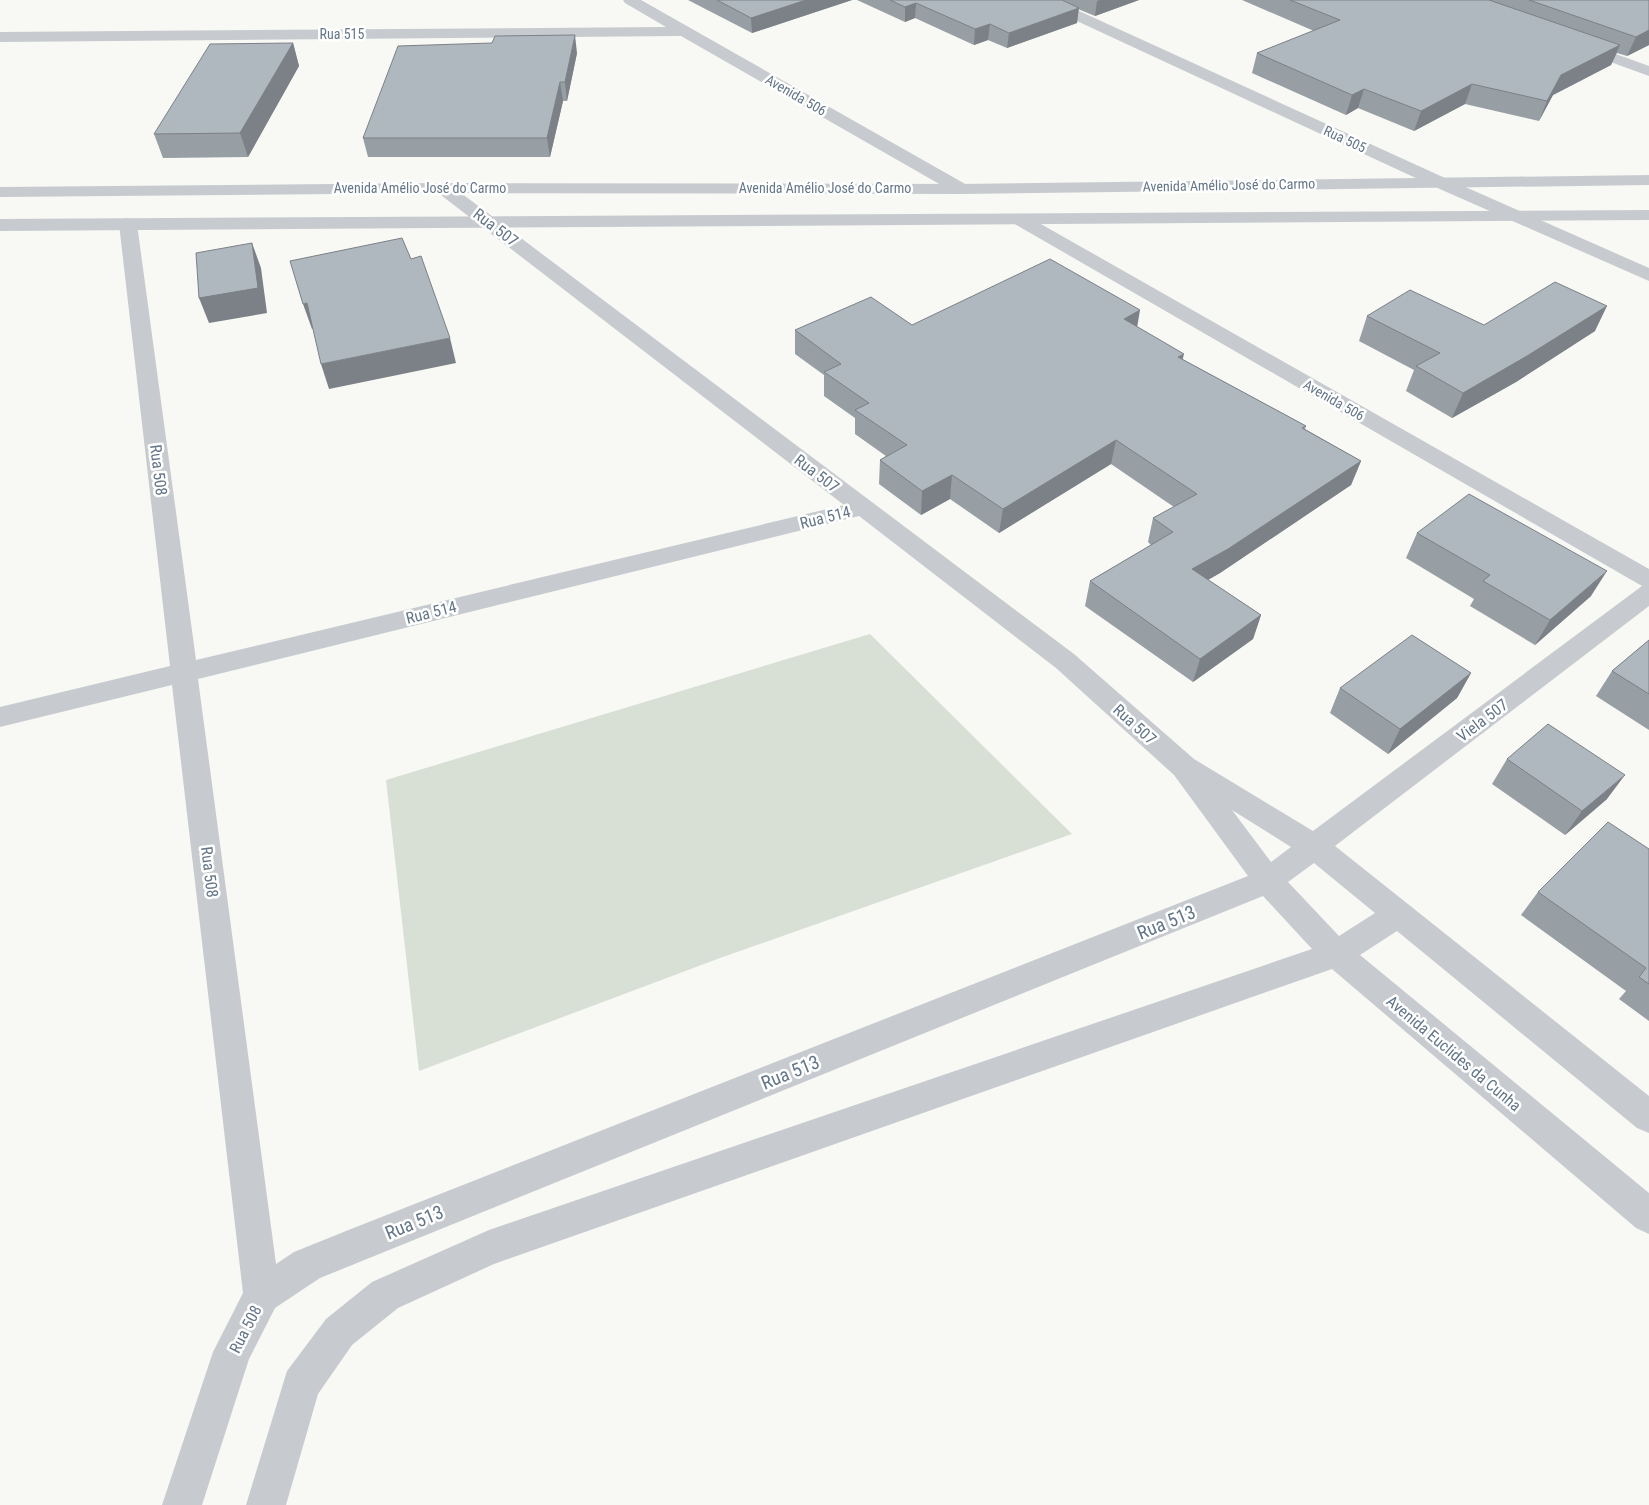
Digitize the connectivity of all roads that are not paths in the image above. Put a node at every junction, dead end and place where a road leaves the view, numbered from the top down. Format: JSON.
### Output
{"nodes":[{"id":1,"x":630,"y":0,"type":"edge"},
{"id":2,"x":1043,"y":0,"type":"edge"},
{"id":3,"x":684,"y":31,"type":"junction"},
{"id":4,"x":0,"y":37,"type":"edge"},
{"id":5,"x":1567,"y":42,"type":"edge"},
{"id":6,"x":1649,"y":71,"type":"edge"},
{"id":7,"x":1649,"y":180,"type":"edge"},
{"id":8,"x":1439,"y":182,"type":"junction"},
{"id":9,"x":443,"y":188,"type":"junction"},
{"id":10,"x":961,"y":189,"type":"junction"},
{"id":11,"x":0,"y":192,"type":"edge"},
{"id":12,"x":1649,"y":214,"type":"edge"},
{"id":13,"x":1515,"y":215,"type":"junction"},
{"id":14,"x":1019,"y":219,"type":"junction"},
{"id":15,"x":491,"y":223,"type":"junction"},
{"id":16,"x":128,"y":224,"type":"junction"},
{"id":17,"x":0,"y":226,"type":"edge"},
{"id":18,"x":1649,"y":274,"type":"edge"},
{"id":19,"x":863,"y":508,"type":"junction"},
{"id":20,"x":1649,"y":580,"type":"edge"},
{"id":21,"x":1649,"y":593,"type":"edge"},
{"id":22,"x":185,"y":672,"type":"junction"},
{"id":23,"x":0,"y":717,"type":"edge"},
{"id":24,"x":1184,"y":767,"type":"junction"},
{"id":25,"x":1315,"y":846,"type":"junction"},
{"id":26,"x":1268,"y":881,"type":"junction"},
{"id":27,"x":1398,"y":914,"type":"junction"},
{"id":28,"x":1336,"y":954,"type":"junction"},
{"id":29,"x":1649,"y":1117,"type":"edge"},
{"id":30,"x":1649,"y":1216,"type":"edge"},
{"id":31,"x":262,"y":1295,"type":"junction"},
{"id":32,"x":182,"y":1505,"type":"edge"},
{"id":33,"x":266,"y":1505,"type":"edge"}],
"edges":[{"from":1,"to":3,"type":"street","name":"Avenida 506"},
{"from":2,"to":8,"type":"street","name":"Rua 505"},
{"from":3,"to":4,"type":"street","name":"Rua 515"},
{"from":3,"to":10,"type":"street","name":"Avenida 506"},
{"from":5,"to":6,"type":"street"},
{"from":7,"to":8,"type":"street","name":"Avenida Amélio José do Carmo"},
{"from":8,"to":10,"type":"street","name":"Avenida Amélio José do Carmo"},
{"from":8,"to":13,"type":"street","name":"Rua 505"},
{"from":9,"to":10,"type":"street","name":"Avenida Amélio José do Carmo"},
{"from":9,"to":11,"type":"street","name":"Avenida Amélio José do Carmo"},
{"from":9,"to":15,"type":"street","name":"Rua 507"},
{"from":12,"to":13,"type":"street","name":"Avenida Amélio José do Carmo"},
{"from":13,"to":14,"type":"street","name":"Avenida Amélio José do Carmo"},
{"from":13,"to":18,"type":"street","name":"Rua 505"},
{"from":14,"to":15,"type":"street","name":"Avenida Amélio José do Carmo"},
{"from":14,"to":20,"type":"street","name":"Avenida 506"},
{"from":15,"to":16,"type":"street","name":"Avenida Amélio José do Carmo"},
{"from":15,"to":19,"type":"street","name":"Rua 507"},
{"from":16,"to":17,"type":"street","name":"Avenida Amélio José do Carmo"},
{"from":16,"to":22,"type":"street","name":"Rua 508"},
{"from":19,"to":22,"type":"street","name":"Rua 514"},
{"from":19,"to":24,"type":"street","name":"Rua 507"},
{"from":21,"to":25,"type":"street","name":"Viela 507"},
{"from":22,"to":23,"type":"street","name":"Rua 514"},
{"from":22,"to":31,"type":"street","name":"Rua 508"},
{"from":24,"to":25,"type":"street","name":"Rua 507"},
{"from":24,"to":26,"type":"street","name":"Rua 507"},
{"from":25,"to":26,"type":"street","name":"Rua 513"},
{"from":25,"to":27,"type":"street"},
{"from":26,"to":28,"type":"street","name":"Avenida Euclides da Cunha"},
{"from":26,"to":31,"type":"street","name":"Rua 513"},
{"from":27,"to":28,"type":"street"},
{"from":27,"to":29,"type":"street"},
{"from":28,"to":30,"type":"street","name":"Avenida Euclides da Cunha"},
{"from":28,"to":33,"type":"street"},
{"from":31,"to":32,"type":"street","name":"Rua 508"}]}
